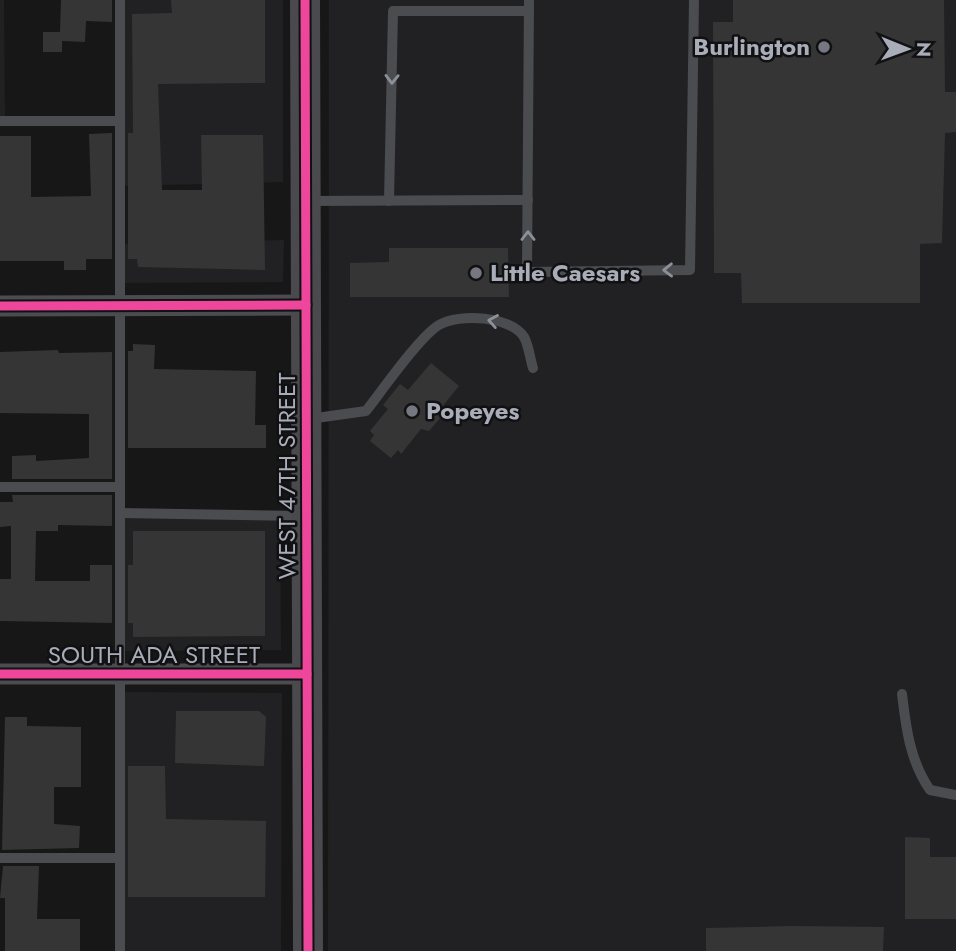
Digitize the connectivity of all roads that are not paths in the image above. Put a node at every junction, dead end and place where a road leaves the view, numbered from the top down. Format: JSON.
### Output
{"nodes":[{"id":1,"x":120,"y":0,"type":"edge"},
{"id":2,"x":306,"y":0,"type":"edge"},
{"id":3,"x":694,"y":0,"type":"edge"},
{"id":4,"x":529,"y":5,"type":"edge"},
{"id":5,"x":0,"y":121,"type":"edge"},
{"id":6,"x":120,"y":121,"type":"junction"},
{"id":7,"x":528,"y":200,"type":"junction"},
{"id":8,"x":306,"y":201,"type":"junction"},
{"id":9,"x":389,"y":201,"type":"junction"},
{"id":10,"x":306,"y":305,"type":"junction"},
{"id":11,"x":0,"y":306,"type":"edge"},
{"id":12,"x":120,"y":306,"type":"junction"},
{"id":13,"x":533,"y":368,"type":"dead end"},
{"id":14,"x":306,"y":419,"type":"junction"},
{"id":15,"x":0,"y":487,"type":"edge"},
{"id":16,"x":120,"y":487,"type":"junction"},
{"id":17,"x":120,"y":513,"type":"junction"},
{"id":18,"x":307,"y":516,"type":"junction"},
{"id":19,"x":0,"y":674,"type":"edge"},
{"id":20,"x":120,"y":674,"type":"junction"},
{"id":21,"x":307,"y":674,"type":"junction"},
{"id":22,"x":902,"y":694,"type":"dead end"},
{"id":23,"x":956,"y":795,"type":"edge"},
{"id":24,"x":0,"y":858,"type":"edge"},
{"id":25,"x":120,"y":858,"type":"junction"},
{"id":26,"x":120,"y":951,"type":"edge"},
{"id":27,"x":308,"y":951,"type":"edge"}],
"edges":[{"from":1,"to":6,"type":"lane"},
{"from":2,"to":8,"type":"main road","name":"WEST 47TH STREET"},
{"from":3,"to":7,"type":"lane","one_way":true},
{"from":4,"to":7,"type":"lane"},
{"from":4,"to":9,"type":"lane","one_way":true},
{"from":5,"to":6,"type":"lane"},
{"from":6,"to":12,"type":"lane"},
{"from":7,"to":9,"type":"lane"},
{"from":8,"to":9,"type":"lane"},
{"from":8,"to":10,"type":"main road","name":"WEST 47TH STREET"},
{"from":10,"to":12,"type":"street"},
{"from":10,"to":14,"type":"main road","name":"WEST 47TH STREET"},
{"from":11,"to":12,"type":"street"},
{"from":12,"to":16,"type":"lane"},
{"from":13,"to":14,"type":"lane","one_way":true},
{"from":14,"to":18,"type":"main road","name":"WEST 47TH STREET"},
{"from":15,"to":16,"type":"lane"},
{"from":16,"to":17,"type":"lane"},
{"from":17,"to":18,"type":"lane"},
{"from":17,"to":20,"type":"lane"},
{"from":18,"to":21,"type":"main road","name":"WEST 47TH STREET"},
{"from":19,"to":20,"type":"street","name":"SOUTH ADA STREET"},
{"from":20,"to":21,"type":"street","name":"SOUTH ADA STREET"},
{"from":20,"to":25,"type":"lane"},
{"from":21,"to":27,"type":"main road","name":"WEST 47TH STREET"},
{"from":22,"to":23,"type":"lane"},
{"from":24,"to":25,"type":"lane"},
{"from":25,"to":26,"type":"lane"}]}
